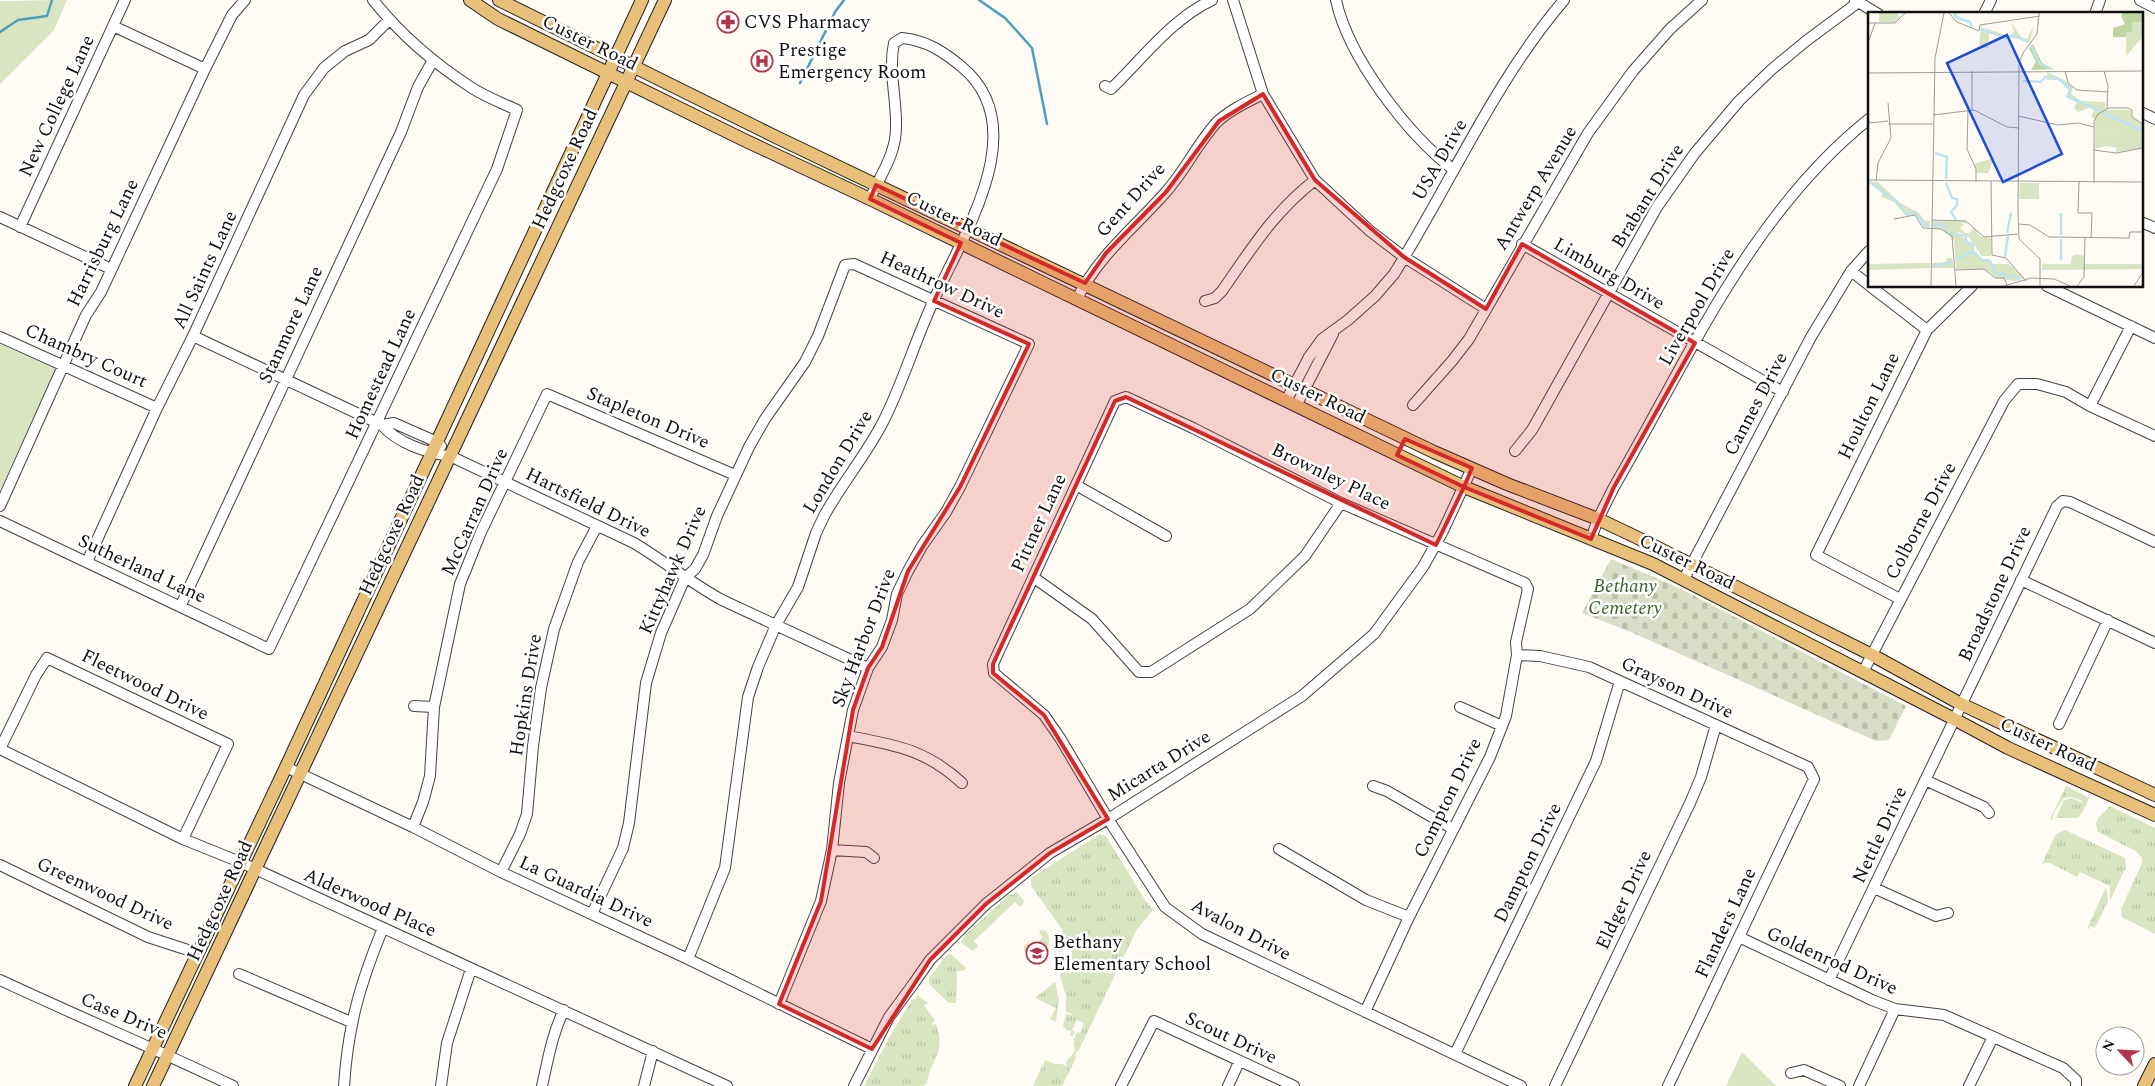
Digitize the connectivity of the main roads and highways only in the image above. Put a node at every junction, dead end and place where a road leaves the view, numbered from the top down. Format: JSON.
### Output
{"nodes":[{"id":1,"x":470,"y":0,"type":"edge"},
{"id":2,"x":499,"y":0,"type":"edge"},
{"id":3,"x":642,"y":0,"type":"edge"},
{"id":4,"x":665,"y":0,"type":"edge"},
{"id":5,"x":615,"y":58,"type":"junction"},
{"id":6,"x":633,"y":67,"type":"junction"},
{"id":7,"x":609,"y":72,"type":"junction"},
{"id":8,"x":626,"y":81,"type":"junction"},
{"id":9,"x":749,"y":124,"type":"junction"},
{"id":10,"x":742,"y":140,"type":"junction"},
{"id":11,"x":525,"y":252,"type":"junction"},
{"id":12,"x":542,"y":261,"type":"junction"},
{"id":13,"x":2110,"y":774,"type":"junction"},
{"id":14,"x":2102,"y":791,"type":"junction"},
{"id":15,"x":2155,"y":794,"type":"edge"},
{"id":16,"x":2155,"y":815,"type":"edge"},
{"id":17,"x":2155,"y":1064,"type":"edge"},
{"id":18,"x":135,"y":1086,"type":"edge"},
{"id":19,"x":154,"y":1086,"type":"edge"},
{"id":20,"x":2144,"y":1086,"type":"edge"}],
"edges":[{"from":1,"to":7,"type":"main road","name":"Custer Road"},
{"from":2,"to":5,"type":"main road","name":"Custer Road"},
{"from":3,"to":5,"type":"main road","name":"Hedgcoxe Road"},
{"from":4,"to":6,"type":"main road","name":"Hedgcoxe Road"},
{"from":5,"to":6,"type":"main road","name":"Custer Road"},
{"from":5,"to":7,"type":"main road","name":"Hedgcoxe Road"},
{"from":6,"to":8,"type":"main road","name":"Hedgcoxe Road"},
{"from":6,"to":9,"type":"main road","name":"Custer Road"},
{"from":7,"to":8,"type":"main road","name":"Custer Road"},
{"from":7,"to":11,"type":"main road","name":"Hedgcoxe Road"},
{"from":8,"to":10,"type":"main road","name":"Custer Road"},
{"from":8,"to":12,"type":"main road","name":"Hedgcoxe Road"},
{"from":9,"to":10,"type":"main road"},
{"from":9,"to":13,"type":"main road","name":"Custer Road"},
{"from":10,"to":14,"type":"main road","name":"Custer Road"},
{"from":11,"to":12,"type":"main road"},
{"from":11,"to":18,"type":"main road","name":"Hedgcoxe Road"},
{"from":12,"to":19,"type":"main road","name":"Hedgcoxe Road"},
{"from":13,"to":14,"type":"main road"},
{"from":13,"to":15,"type":"main road","name":"Custer Road"},
{"from":14,"to":16,"type":"main road","name":"Custer Road"},
{"from":17,"to":20,"type":"main road"}]}
